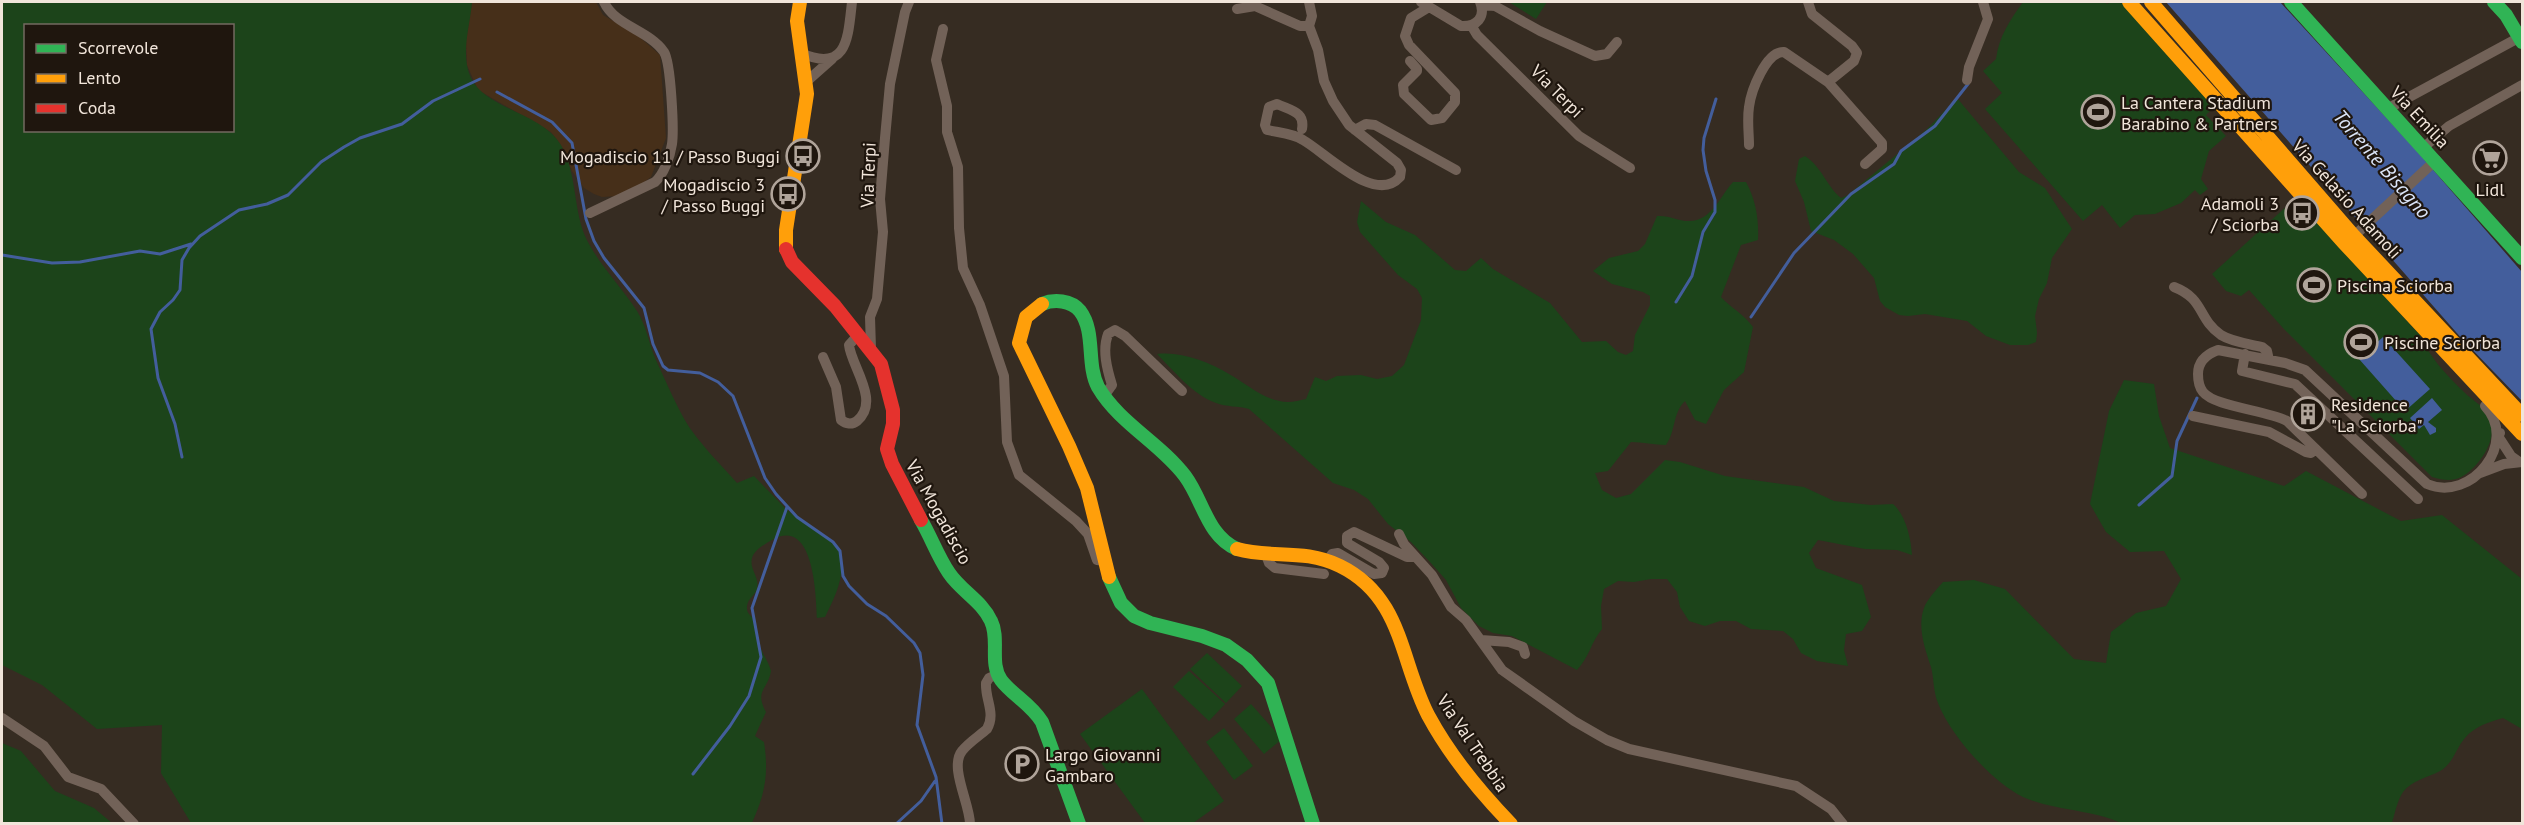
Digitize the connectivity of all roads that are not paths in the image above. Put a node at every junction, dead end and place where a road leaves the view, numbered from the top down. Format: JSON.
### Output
{"nodes":[{"id":1,"x":604,"y":2,"type":"edge"},
{"id":2,"x":800,"y":2,"type":"edge"},
{"id":3,"x":852,"y":2,"type":"edge"},
{"id":4,"x":909,"y":2,"type":"edge"},
{"id":5,"x":1309,"y":2,"type":"edge"},
{"id":6,"x":1808,"y":2,"type":"edge"},
{"id":7,"x":1983,"y":2,"type":"edge"},
{"id":8,"x":2129,"y":2,"type":"edge"},
{"id":9,"x":2151,"y":2,"type":"edge"},
{"id":10,"x":2291,"y":2,"type":"edge"},
{"id":11,"x":2494,"y":2,"type":"edge"},
{"id":12,"x":1481,"y":3,"type":"edge"},
{"id":13,"x":1425,"y":4,"type":"edge"},
{"id":14,"x":1237,"y":9,"type":"dead end"},
{"id":15,"x":1471,"y":25,"type":"junction"},
{"id":16,"x":1309,"y":26,"type":"junction"},
{"id":17,"x":943,"y":29,"type":"dead end"},
{"id":18,"x":2521,"y":39,"type":"edge"},
{"id":19,"x":1617,"y":42,"type":"dead end"},
{"id":20,"x":801,"y":53,"type":"junction"},
{"id":21,"x":833,"y":59,"type":"junction"},
{"id":22,"x":1410,"y":61,"type":"dead end"},
{"id":23,"x":1967,"y":80,"type":"dead end"},
{"id":24,"x":806,"y":82,"type":"junction"},
{"id":25,"x":1828,"y":82,"type":"junction"},
{"id":26,"x":2523,"y":85,"type":"edge"},
{"id":27,"x":2387,"y":109,"type":"junction"},
{"id":28,"x":1302,"y":129,"type":"dead end"},
{"id":29,"x":1355,"y":130,"type":"junction"},
{"id":30,"x":1749,"y":145,"type":"dead end"},
{"id":31,"x":2424,"y":147,"type":"junction"},
{"id":32,"x":2433,"y":163,"type":"junction"},
{"id":33,"x":1865,"y":164,"type":"dead end"},
{"id":34,"x":1630,"y":168,"type":"dead end"},
{"id":35,"x":1456,"y":170,"type":"dead end"},
{"id":36,"x":590,"y":213,"type":"dead end"},
{"id":37,"x":2357,"y":233,"type":"junction"},
{"id":38,"x":2352,"y":252,"type":"junction"},
{"id":39,"x":2523,"y":258,"type":"edge"},
{"id":40,"x":2174,"y":287,"type":"dead end"},
{"id":41,"x":2420,"y":325,"type":"junction"},
{"id":42,"x":858,"y":335,"type":"junction"},
{"id":43,"x":871,"y":349,"type":"junction"},
{"id":44,"x":2245,"y":354,"type":"junction"},
{"id":45,"x":823,"y":357,"type":"dead end"},
{"id":46,"x":2269,"y":360,"type":"junction"},
{"id":47,"x":1182,"y":391,"type":"dead end"},
{"id":48,"x":1104,"y":396,"type":"junction"},
{"id":49,"x":2523,"y":415,"type":"edge"},
{"id":50,"x":2193,"y":416,"type":"dead end"},
{"id":51,"x":2516,"y":422,"type":"edge"},
{"id":52,"x":2523,"y":434,"type":"edge"},
{"id":53,"x":2498,"y":436,"type":"junction"},
{"id":54,"x":2315,"y":449,"type":"junction"},
{"id":55,"x":2520,"y":461,"type":"edge"},
{"id":56,"x":2480,"y":473,"type":"junction"},
{"id":57,"x":2362,"y":494,"type":"dead end"},
{"id":58,"x":2418,"y":500,"type":"dead end"},
{"id":59,"x":1399,"y":534,"type":"dead end"},
{"id":60,"x":1265,"y":552,"type":"junction"},
{"id":61,"x":1414,"y":557,"type":"junction"},
{"id":62,"x":1328,"y":560,"type":"junction"},
{"id":63,"x":1106,"y":561,"type":"junction"},
{"id":64,"x":1324,"y":574,"type":"dead end"},
{"id":65,"x":1481,"y":640,"type":"junction"},
{"id":66,"x":1525,"y":654,"type":"dead end"},
{"id":67,"x":998,"y":674,"type":"junction"},
{"id":68,"x":2,"y":718,"type":"edge"},
{"id":69,"x":134,"y":824,"type":"edge"},
{"id":70,"x":970,"y":824,"type":"edge"},
{"id":71,"x":1079,"y":824,"type":"edge"},
{"id":72,"x":1313,"y":824,"type":"edge"},
{"id":73,"x":1511,"y":824,"type":"edge"},
{"id":74,"x":1843,"y":824,"type":"edge"}],
"edges":[{"from":1,"to":36,"type":"street"},
{"from":2,"to":20,"type":"street","name":"Via Mogadiscio"},
{"from":3,"to":21,"type":"street"},
{"from":4,"to":43,"type":"street","name":"Via Terpi"},
{"from":5,"to":16,"type":"street"},
{"from":6,"to":25,"type":"street"},
{"from":7,"to":23,"type":"street"},
{"from":8,"to":38,"type":"street","name":"Via Gelasio Adamoli"},
{"from":9,"to":37,"type":"street","name":"Via Gelasio Adamoli"},
{"from":10,"to":27,"type":"street","name":"Via Emilia"},
{"from":11,"to":18,"type":"street"},
{"from":12,"to":15,"type":"street"},
{"from":12,"to":19,"type":"street"},
{"from":13,"to":15,"type":"street"},
{"from":13,"to":22,"type":"street"},
{"from":14,"to":16,"type":"street"},
{"from":15,"to":34,"type":"street","name":"Via Terpi"},
{"from":16,"to":29,"type":"street"},
{"from":17,"to":63,"type":"street"},
{"from":18,"to":27,"type":"street"},
{"from":20,"to":21,"type":"street"},
{"from":20,"to":24,"type":"street","name":"Via Mogadiscio"},
{"from":21,"to":24,"type":"street"},
{"from":24,"to":42,"type":"street","name":"Via Mogadiscio"},
{"from":25,"to":30,"type":"street"},
{"from":25,"to":33,"type":"street"},
{"from":26,"to":31,"type":"street"},
{"from":27,"to":31,"type":"street","name":"Via Emilia"},
{"from":28,"to":29,"type":"street"},
{"from":29,"to":35,"type":"street"},
{"from":31,"to":32,"type":"street","name":"Via Emilia"},
{"from":32,"to":37,"type":"street"},
{"from":32,"to":39,"type":"street","name":"Via Emilia"},
{"from":37,"to":38,"type":"street"},
{"from":37,"to":49,"type":"street","name":"Via Gelasio Adamoli"},
{"from":38,"to":41,"type":"street","name":"Via Gelasio Adamoli"},
{"from":40,"to":46,"type":"street"},
{"from":41,"to":51,"type":"street","name":"Via Gelasio Adamoli"},
{"from":41,"to":53,"type":"street"},
{"from":42,"to":43,"type":"street","name":"Via Mogadiscio"},
{"from":42,"to":45,"type":"street"},
{"from":43,"to":67,"type":"street","name":"Via Mogadiscio"},
{"from":44,"to":46,"type":"street"},
{"from":44,"to":54,"type":"street"},
{"from":44,"to":58,"type":"street"},
{"from":46,"to":56,"type":"street"},
{"from":47,"to":48,"type":"street"},
{"from":48,"to":60,"type":"street","name":"Via Val Trebbia"},
{"from":48,"to":63,"type":"street","name":"Via Val Trebbia"},
{"from":50,"to":54,"type":"street"},
{"from":51,"to":52,"type":"street","name":"Via Gelasio Adamoli"},
{"from":51,"to":53,"type":"street"},
{"from":53,"to":55,"type":"street"},
{"from":53,"to":56,"type":"street"},
{"from":54,"to":57,"type":"street"},
{"from":55,"to":56,"type":"street"},
{"from":59,"to":61,"type":"street"},
{"from":60,"to":62,"type":"street","name":"Via Val Trebbia"},
{"from":60,"to":64,"type":"street"},
{"from":61,"to":62,"type":"street"},
{"from":61,"to":65,"type":"street"},
{"from":62,"to":73,"type":"street","name":"Via Val Trebbia"},
{"from":63,"to":72,"type":"street"},
{"from":65,"to":66,"type":"street"},
{"from":65,"to":74,"type":"street"},
{"from":67,"to":70,"type":"street"},
{"from":67,"to":71,"type":"street"},
{"from":68,"to":69,"type":"street"}]}
